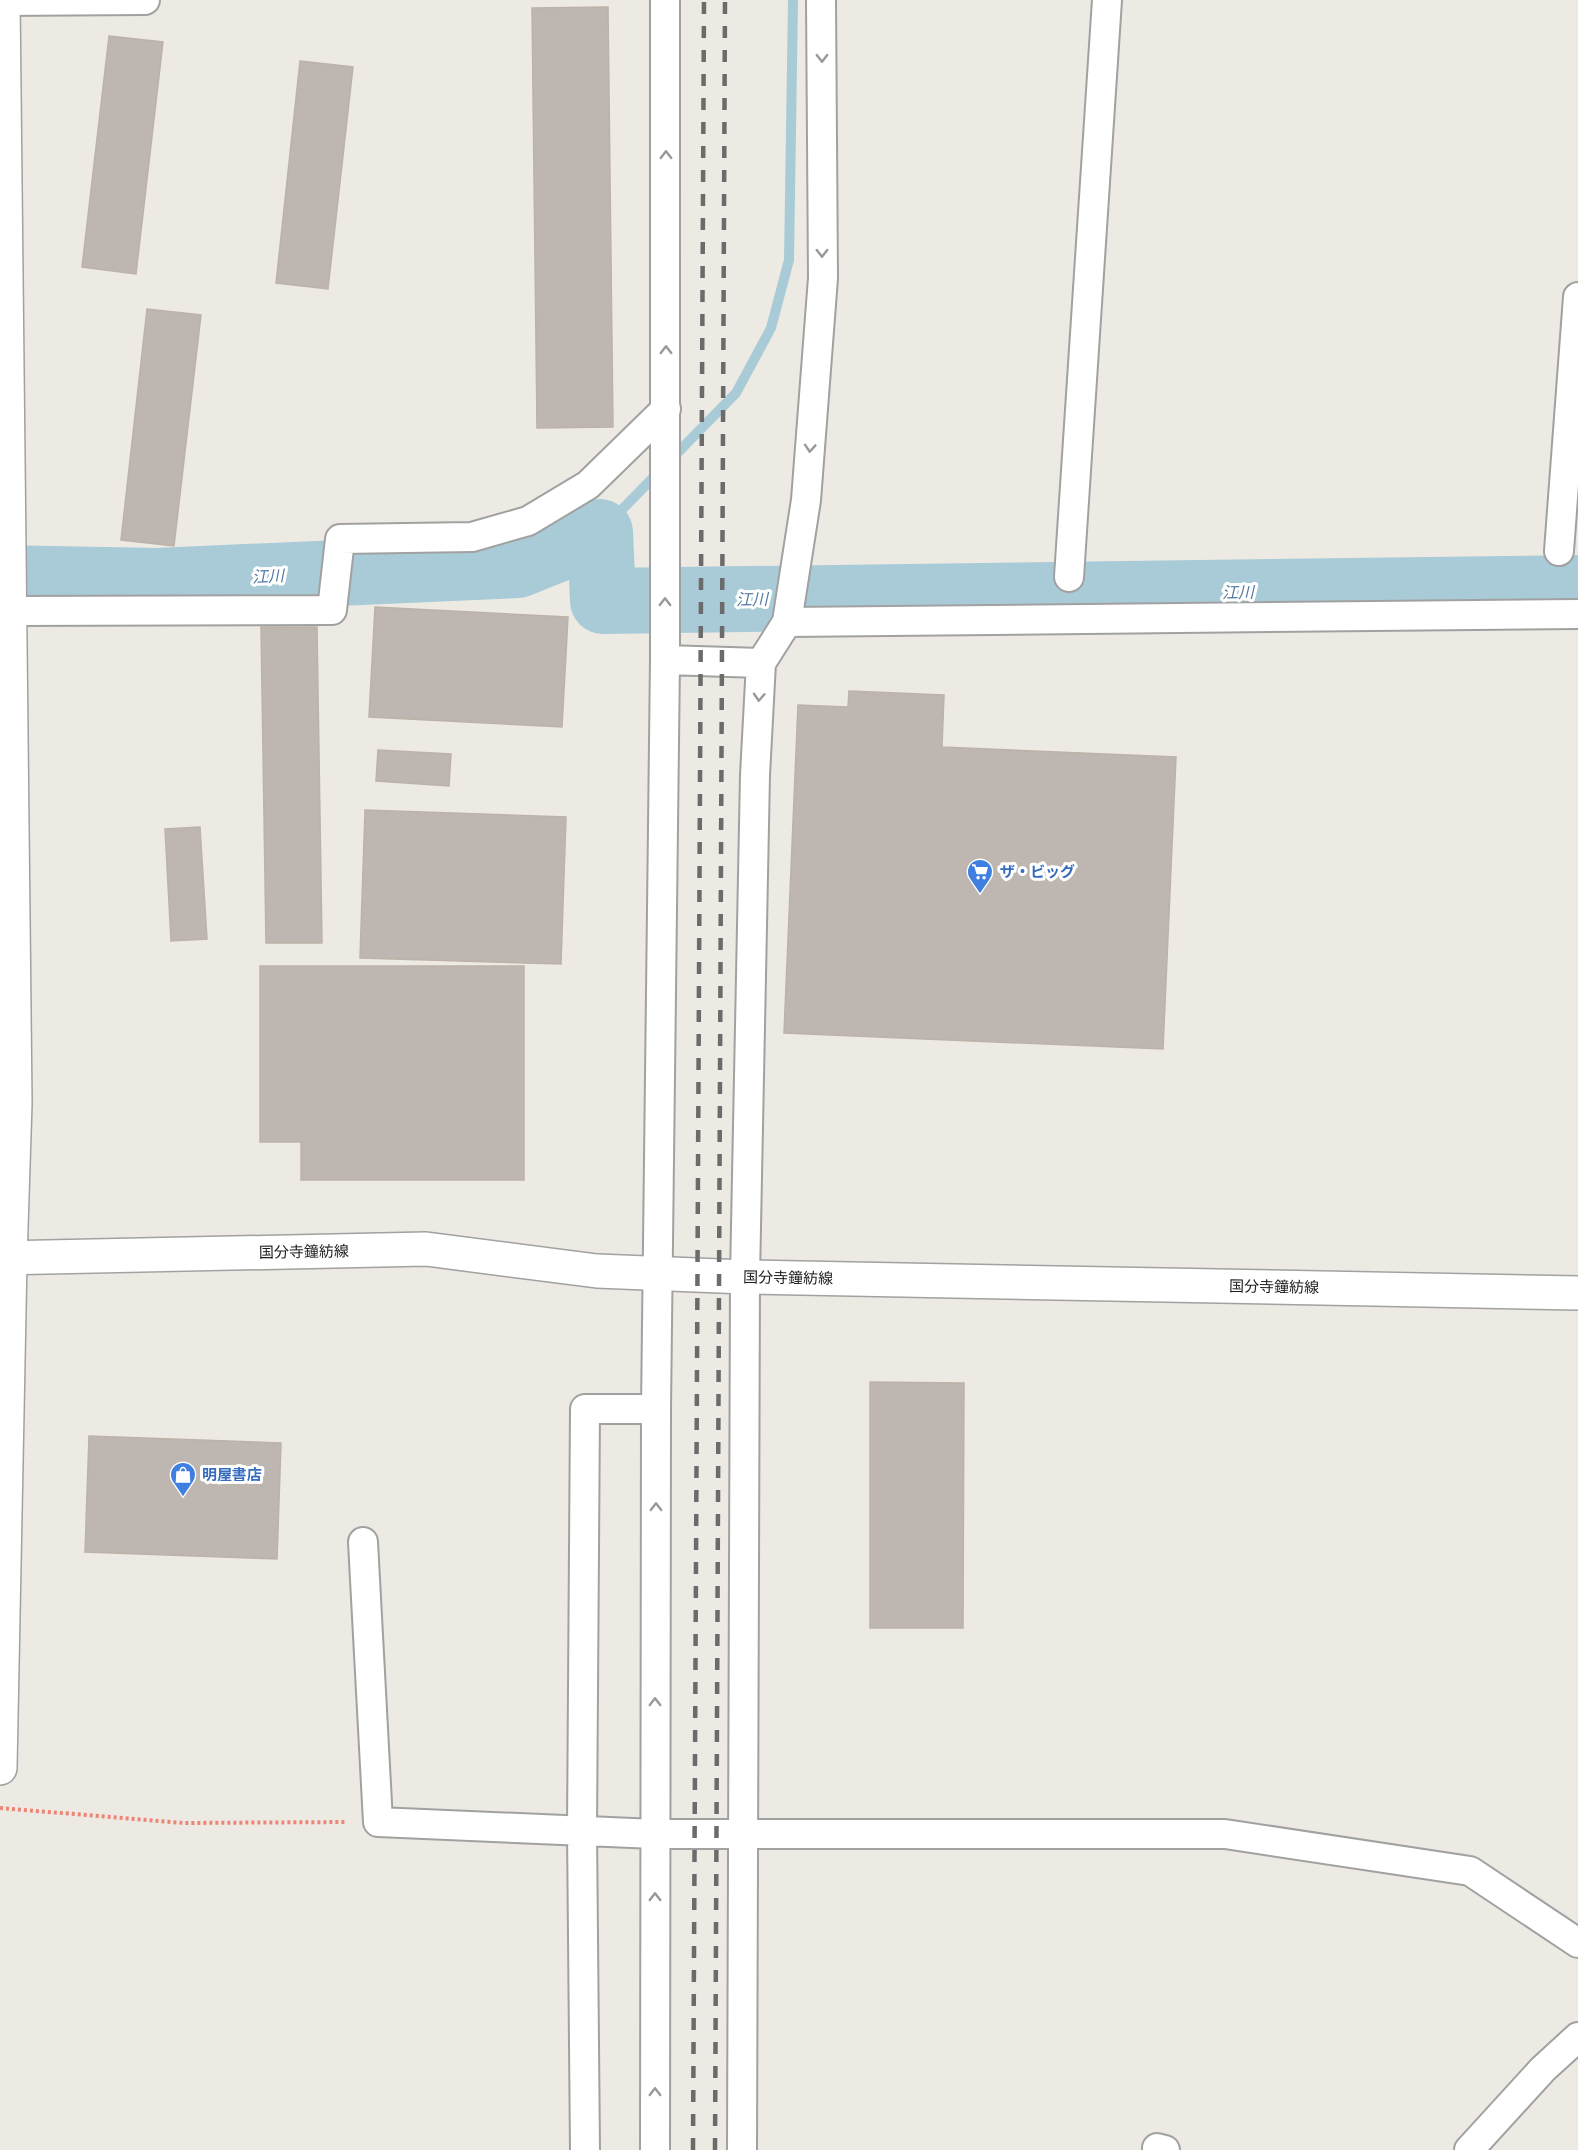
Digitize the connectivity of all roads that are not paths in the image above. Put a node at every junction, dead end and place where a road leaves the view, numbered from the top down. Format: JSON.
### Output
{"nodes":[{"id":1,"x":145,"y":0,"type":"edge"},
{"id":2,"x":665,"y":0,"type":"edge"},
{"id":3,"x":821,"y":0,"type":"edge"},
{"id":4,"x":1107,"y":0,"type":"edge"},
{"id":5,"x":2,"y":1,"type":"edge"},
{"id":6,"x":1578,"y":297,"type":"edge"},
{"id":7,"x":666,"y":409,"type":"junction"},
{"id":8,"x":1559,"y":551,"type":"dead end"},
{"id":9,"x":1069,"y":577,"type":"dead end"},
{"id":10,"x":11,"y":611,"type":"junction"},
{"id":11,"x":1578,"y":614,"type":"edge"},
{"id":12,"x":787,"y":622,"type":"junction"},
{"id":13,"x":665,"y":660,"type":"junction"},
{"id":14,"x":761,"y":663,"type":"junction"},
{"id":15,"x":5,"y":1258,"type":"edge"},
{"id":16,"x":659,"y":1273,"type":"junction"},
{"id":17,"x":745,"y":1277,"type":"junction"},
{"id":18,"x":1578,"y":1293,"type":"edge"},
{"id":19,"x":656,"y":1409,"type":"junction"},
{"id":20,"x":363,"y":1542,"type":"dead end"},
{"id":21,"x":0,"y":1768,"type":"edge"},
{"id":22,"x":582,"y":1830,"type":"junction"},
{"id":23,"x":744,"y":1833,"type":"junction"},
{"id":24,"x":655,"y":1834,"type":"junction"},
{"id":25,"x":1578,"y":1943,"type":"edge"},
{"id":26,"x":1578,"y":2037,"type":"edge"},
{"id":27,"x":585,"y":2150,"type":"edge"},
{"id":28,"x":655,"y":2150,"type":"edge"},
{"id":29,"x":742,"y":2150,"type":"edge"},
{"id":30,"x":1469,"y":2150,"type":"edge"}],
"edges":[{"from":1,"to":5,"type":"street"},
{"from":7,"to":2,"type":"street","one_way":true},
{"from":3,"to":12,"type":"street","one_way":true},
{"from":4,"to":9,"type":"street"},
{"from":5,"to":10,"type":"street"},
{"from":6,"to":8,"type":"street"},
{"from":7,"to":10,"type":"street"},
{"from":13,"to":7,"type":"street","one_way":true},
{"from":10,"to":15,"type":"street"},
{"from":11,"to":12,"type":"street"},
{"from":12,"to":14,"type":"street"},
{"from":13,"to":14,"type":"street"},
{"from":13,"to":16,"type":"street"},
{"from":14,"to":17,"type":"street","one_way":true},
{"from":15,"to":16,"type":"street","name":"国分寺鐘紡線"},
{"from":15,"to":21,"type":"street"},
{"from":16,"to":17,"type":"street","name":"国分寺鐘紡線"},
{"from":16,"to":19,"type":"street"},
{"from":17,"to":18,"type":"street","name":"国分寺鐘紡線"},
{"from":17,"to":23,"type":"street"},
{"from":19,"to":22,"type":"street"},
{"from":24,"to":19,"type":"street","one_way":true},
{"from":20,"to":22,"type":"street"},
{"from":22,"to":24,"type":"street"},
{"from":22,"to":27,"type":"street"},
{"from":23,"to":24,"type":"street"},
{"from":23,"to":25,"type":"street"},
{"from":23,"to":29,"type":"street"},
{"from":28,"to":24,"type":"street","one_way":true},
{"from":26,"to":30,"type":"street"}]}
